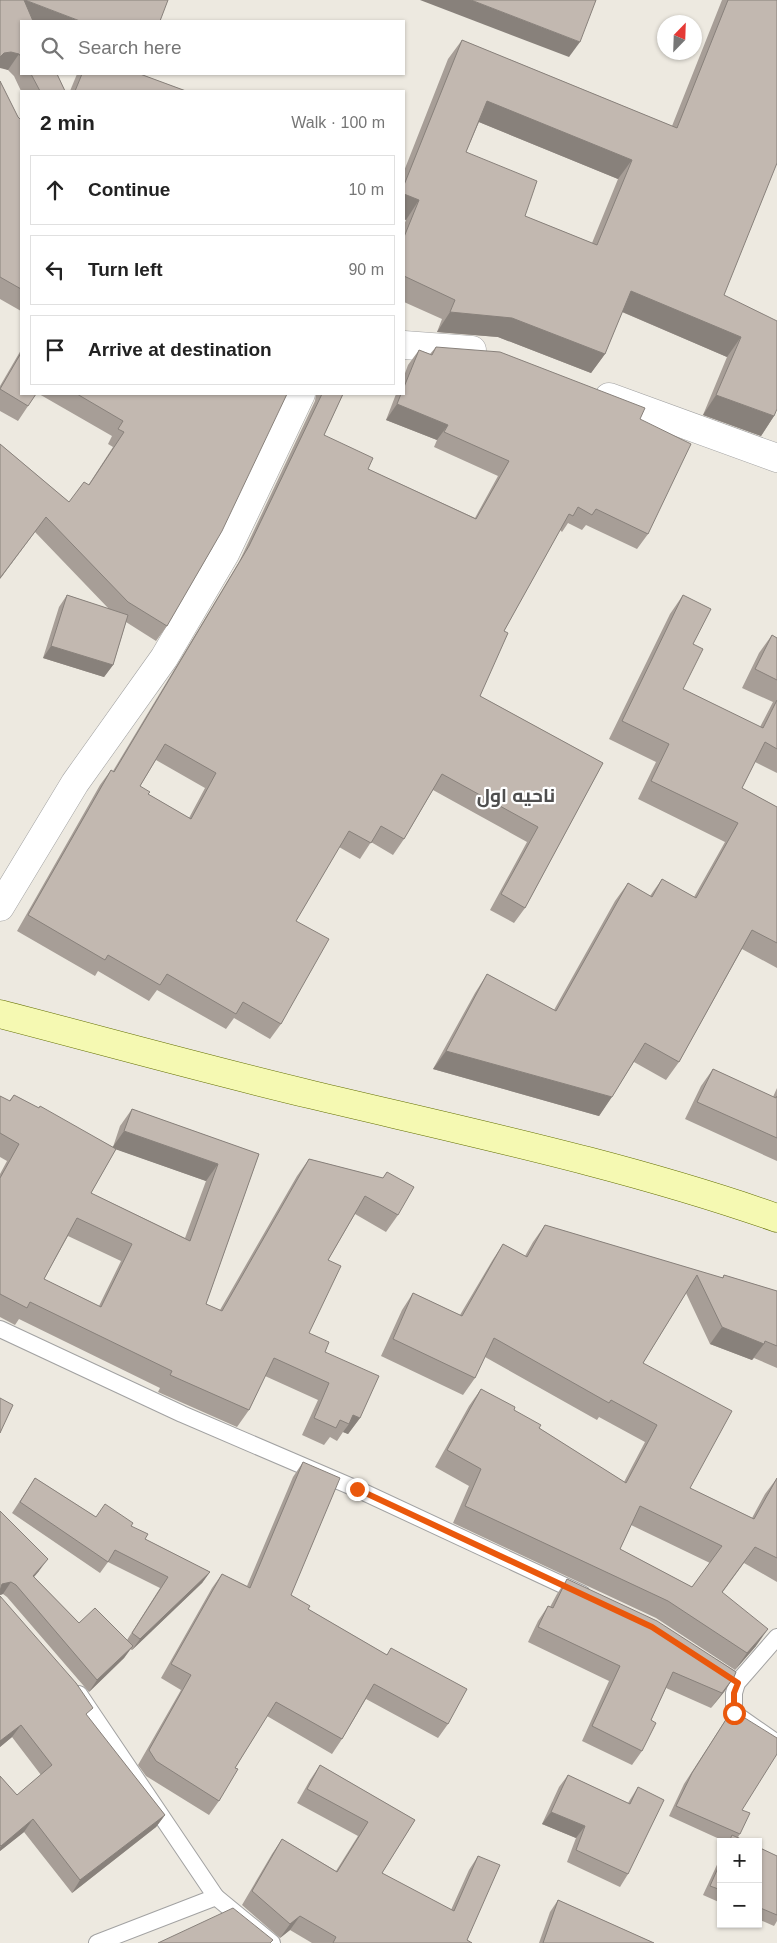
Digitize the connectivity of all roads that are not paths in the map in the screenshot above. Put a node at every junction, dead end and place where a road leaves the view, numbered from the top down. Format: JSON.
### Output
{"nodes":[{"id":1,"x":405,"y":345,"type":"edge"},
{"id":2,"x":493,"y":352,"type":"edge"},
{"id":3,"x":582,"y":387,"type":"edge"},
{"id":4,"x":301,"y":395,"type":"edge"},
{"id":5,"x":777,"y":458,"type":"edge"},
{"id":6,"x":0,"y":907,"type":"edge"},
{"id":7,"x":0,"y":1014,"type":"edge"},
{"id":8,"x":727,"y":1200,"type":"junction"},
{"id":9,"x":777,"y":1205,"type":"edge"},
{"id":10,"x":777,"y":1218,"type":"edge"},
{"id":11,"x":0,"y":1329,"type":"edge"},
{"id":12,"x":599,"y":1602,"type":"edge"},
{"id":13,"x":777,"y":1637,"type":"edge"},
{"id":14,"x":699,"y":1658,"type":"edge"},
{"id":15,"x":69,"y":1682,"type":"edge"},
{"id":16,"x":738,"y":1683,"type":"junction"},
{"id":17,"x":777,"y":1743,"type":"edge"},
{"id":18,"x":216,"y":1897,"type":"junction"},
{"id":19,"x":97,"y":1943,"type":"edge"},
{"id":20,"x":272,"y":1943,"type":"edge"}],
"edges":[{"from":1,"to":2,"type":"street"},
{"from":3,"to":5,"type":"street"},
{"from":4,"to":6,"type":"street"},
{"from":7,"to":8,"type":"main road"},
{"from":8,"to":9,"type":"main road"},
{"from":8,"to":10,"type":"main road"},
{"from":11,"to":12,"type":"lane"},
{"from":13,"to":16,"type":"lane"},
{"from":14,"to":16,"type":"lane"},
{"from":15,"to":18,"type":"lane"},
{"from":16,"to":17,"type":"lane"},
{"from":18,"to":19,"type":"lane"},
{"from":18,"to":20,"type":"lane"}]}
